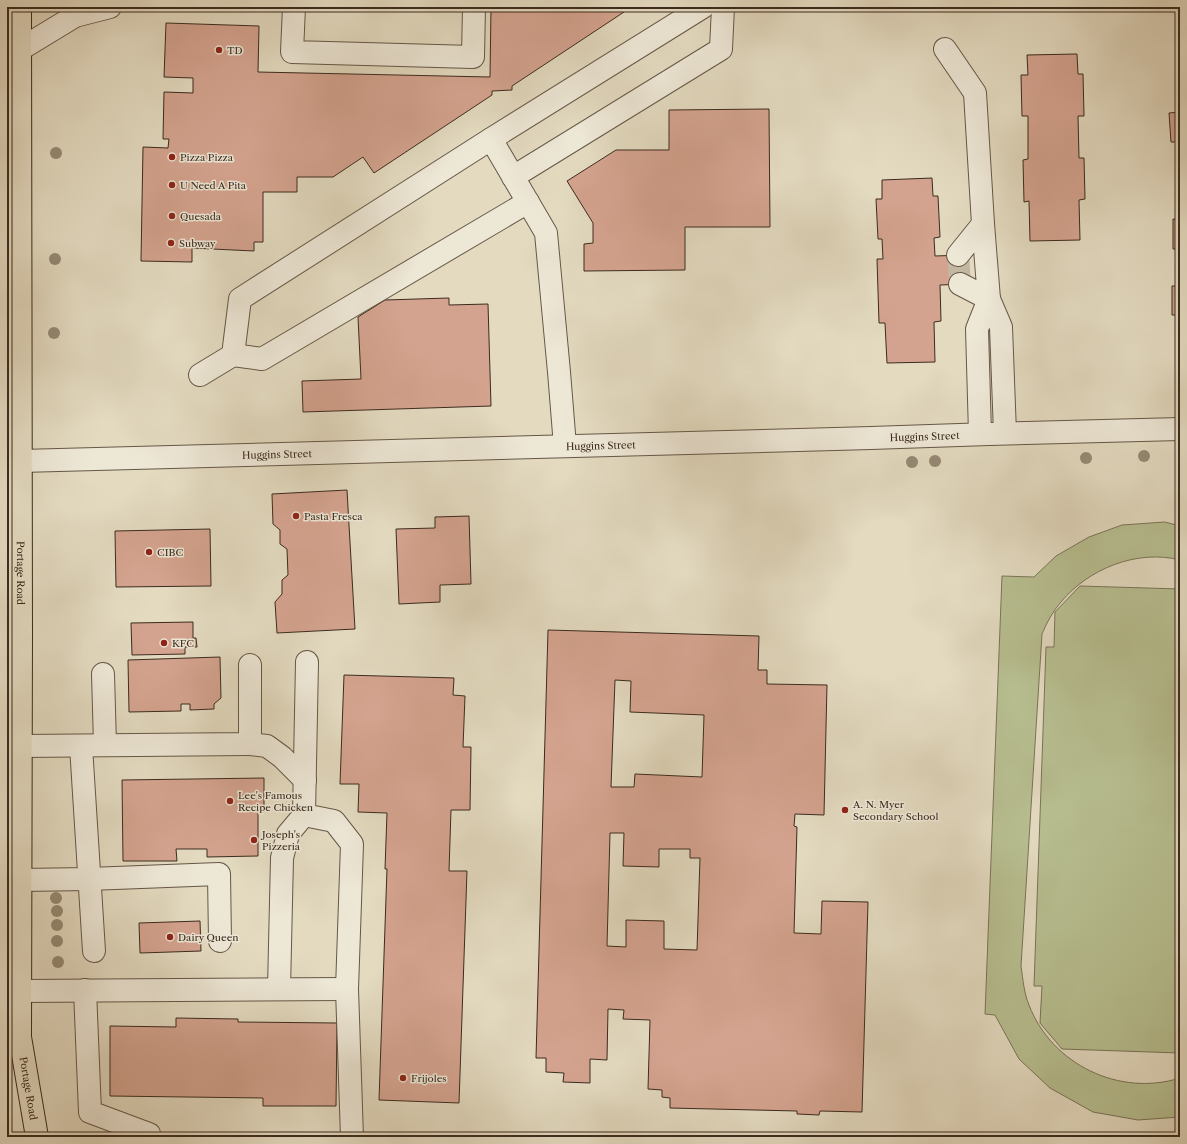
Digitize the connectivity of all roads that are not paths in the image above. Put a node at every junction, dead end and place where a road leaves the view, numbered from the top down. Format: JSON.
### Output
{"nodes":[{"id":1,"x":20,"y":7,"type":"edge"},
{"id":2,"x":110,"y":7,"type":"edge"},
{"id":3,"x":294,"y":7,"type":"edge"},
{"id":4,"x":474,"y":7,"type":"edge"},
{"id":5,"x":702,"y":7,"type":"edge"},
{"id":6,"x":723,"y":7,"type":"edge"},
{"id":7,"x":945,"y":49,"type":"dead end"},
{"id":8,"x":13,"y":52,"type":"edge"},
{"id":9,"x":491,"y":140,"type":"junction"},
{"id":10,"x":513,"y":177,"type":"junction"},
{"id":11,"x":528,"y":202,"type":"junction"},
{"id":12,"x":983,"y":224,"type":"junction"},
{"id":13,"x":958,"y":255,"type":"tunnel mouth"},
{"id":14,"x":960,"y":284,"type":"dead end"},
{"id":15,"x":989,"y":299,"type":"junction"},
{"id":16,"x":233,"y":355,"type":"junction"},
{"id":17,"x":200,"y":375,"type":"dead end"},
{"id":18,"x":14,"y":385,"type":"edge"},
{"id":19,"x":1180,"y":429,"type":"edge"},
{"id":20,"x":1005,"y":433,"type":"junction"},
{"id":21,"x":980,"y":434,"type":"junction"},
{"id":22,"x":565,"y":446,"type":"junction"},
{"id":23,"x":21,"y":462,"type":"junction"},
{"id":24,"x":14,"y":633,"type":"edge"},
{"id":25,"x":307,"y":662,"type":"dead end"},
{"id":26,"x":250,"y":665,"type":"dead end"},
{"id":27,"x":103,"y":674,"type":"dead end"},
{"id":28,"x":250,"y":744,"type":"junction"},
{"id":29,"x":105,"y":745,"type":"junction"},
{"id":30,"x":20,"y":746,"type":"junction"},
{"id":31,"x":81,"y":746,"type":"junction"},
{"id":32,"x":305,"y":780,"type":"junction"},
{"id":33,"x":304,"y":815,"type":"junction"},
{"id":34,"x":89,"y":879,"type":"junction"},
{"id":35,"x":20,"y":880,"type":"junction"},
{"id":36,"x":220,"y":941,"type":"dead end"},
{"id":37,"x":94,"y":951,"type":"dead end"},
{"id":38,"x":279,"y":989,"type":"junction"},
{"id":39,"x":348,"y":989,"type":"junction"},
{"id":40,"x":85,"y":990,"type":"junction"},
{"id":41,"x":20,"y":991,"type":"junction"},
{"id":42,"x":37,"y":1137,"type":"edge"},
{"id":43,"x":149,"y":1137,"type":"edge"},
{"id":44,"x":352,"y":1137,"type":"edge"}],
"edges":[{"from":1,"to":8,"type":"main road","name":"Portage Road"},
{"from":2,"to":8,"type":"street"},
{"from":3,"to":4,"type":"street"},
{"from":5,"to":9,"type":"street"},
{"from":6,"to":10,"type":"street"},
{"from":7,"to":12,"type":"street"},
{"from":8,"to":18,"type":"main road","name":"Portage Road"},
{"from":9,"to":10,"type":"street"},
{"from":9,"to":16,"type":"street"},
{"from":10,"to":11,"type":"street"},
{"from":11,"to":16,"type":"street"},
{"from":11,"to":22,"type":"street"},
{"from":12,"to":13,"type":"street"},
{"from":12,"to":15,"type":"street"},
{"from":14,"to":15,"type":"street"},
{"from":15,"to":20,"type":"street"},
{"from":15,"to":21,"type":"street"},
{"from":16,"to":17,"type":"street"},
{"from":18,"to":23,"type":"main road","name":"Portage Road"},
{"from":19,"to":20,"type":"street","name":"Huggins Street"},
{"from":20,"to":21,"type":"street","name":"Huggins Street"},
{"from":21,"to":22,"type":"street","name":"Huggins Street"},
{"from":22,"to":23,"type":"street","name":"Huggins Street"},
{"from":23,"to":24,"type":"main road","name":"Portage Road"},
{"from":24,"to":30,"type":"main road","name":"Portage Road"},
{"from":25,"to":32,"type":"street"},
{"from":26,"to":28,"type":"street"},
{"from":27,"to":29,"type":"street"},
{"from":28,"to":29,"type":"street"},
{"from":28,"to":32,"type":"street"},
{"from":29,"to":31,"type":"street"},
{"from":30,"to":31,"type":"street"},
{"from":30,"to":35,"type":"main road","name":"Portage Road"},
{"from":31,"to":34,"type":"street"},
{"from":32,"to":33,"type":"street"},
{"from":33,"to":38,"type":"street"},
{"from":33,"to":39,"type":"street"},
{"from":34,"to":35,"type":"street"},
{"from":34,"to":36,"type":"street"},
{"from":34,"to":37,"type":"street"},
{"from":35,"to":41,"type":"main road","name":"Portage Road"},
{"from":38,"to":39,"type":"street"},
{"from":38,"to":40,"type":"street"},
{"from":39,"to":44,"type":"street"},
{"from":40,"to":41,"type":"street"},
{"from":40,"to":43,"type":"street"},
{"from":41,"to":42,"type":"main road","name":"Portage Road"}]}
